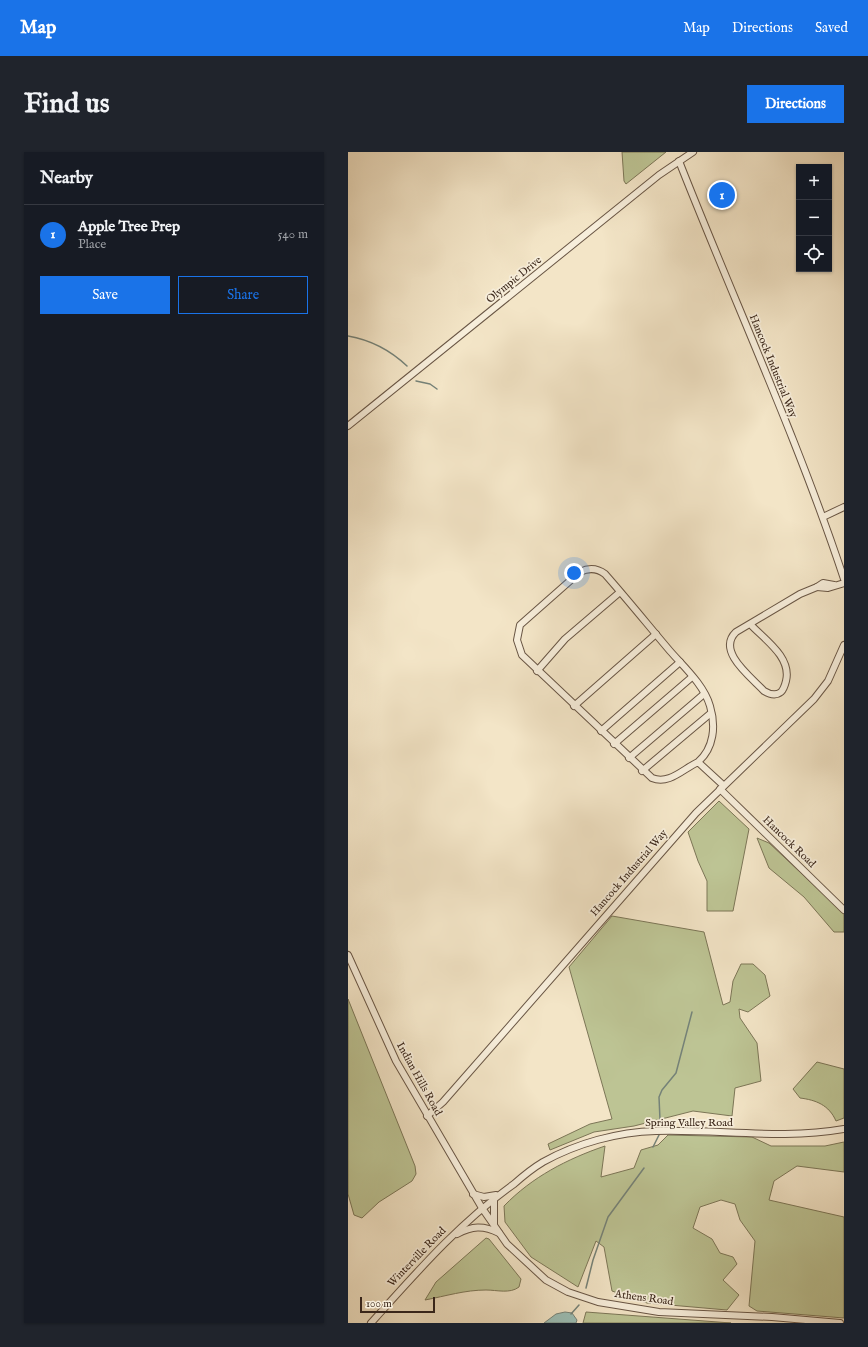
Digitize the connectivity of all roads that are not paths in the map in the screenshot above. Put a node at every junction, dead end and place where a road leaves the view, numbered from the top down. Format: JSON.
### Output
{"nodes":[{"id":1,"x":693,"y":152,"type":"edge"},
{"id":2,"x":679,"y":161,"type":"junction"},
{"id":3,"x":348,"y":426,"type":"edge"},
{"id":4,"x":844,"y":507,"type":"edge"},
{"id":5,"x":823,"y":517,"type":"junction"},
{"id":6,"x":844,"y":579,"type":"edge"},
{"id":7,"x":844,"y":583,"type":"edge"},
{"id":8,"x":620,"y":592,"type":"junction"},
{"id":9,"x":750,"y":624,"type":"junction"},
{"id":10,"x":656,"y":634,"type":"junction"},
{"id":11,"x":844,"y":645,"type":"edge"},
{"id":12,"x":680,"y":662,"type":"junction"},
{"id":13,"x":537,"y":670,"type":"junction"},
{"id":14,"x":692,"y":677,"type":"junction"},
{"id":15,"x":704,"y":694,"type":"junction"},
{"id":16,"x":574,"y":706,"type":"junction"},
{"id":17,"x":711,"y":713,"type":"junction"},
{"id":18,"x":601,"y":731,"type":"junction"},
{"id":19,"x":614,"y":744,"type":"junction"},
{"id":20,"x":629,"y":758,"type":"junction"},
{"id":21,"x":698,"y":762,"type":"junction"},
{"id":22,"x":642,"y":771,"type":"junction"},
{"id":23,"x":721,"y":787,"type":"junction"},
{"id":24,"x":844,"y":910,"type":"edge"},
{"id":25,"x":348,"y":955,"type":"edge"},
{"id":26,"x":428,"y":1116,"type":"junction"},
{"id":27,"x":844,"y":1130,"type":"edge"},
{"id":28,"x":473,"y":1194,"type":"junction"},
{"id":29,"x":497,"y":1196,"type":"junction"},
{"id":30,"x":482,"y":1208,"type":"junction"},
{"id":31,"x":494,"y":1225,"type":"junction"},
{"id":32,"x":500,"y":1234,"type":"junction"},
{"id":33,"x":448,"y":1238,"type":"junction"},
{"id":34,"x":371,"y":1323,"type":"edge"},
{"id":35,"x":840,"y":1323,"type":"edge"}],
"edges":[{"from":1,"to":2,"type":"street","name":"Olympic Drive"},
{"from":2,"to":3,"type":"street","name":"Olympic Drive"},
{"from":2,"to":5,"type":"street","name":"Hancock Industrial Way"},
{"from":4,"to":5,"type":"street"},
{"from":5,"to":6,"type":"street","name":"Hancock Industrial Way"},
{"from":7,"to":9,"type":"street"},
{"from":8,"to":10,"type":"street"},
{"from":8,"to":13,"type":"street"},
{"from":8,"to":13,"type":"street"},
{"from":9,"to":9,"type":"street"},
{"from":10,"to":12,"type":"street"},
{"from":10,"to":16,"type":"street"},
{"from":11,"to":23,"type":"street","name":"Hancock Industrial Way"},
{"from":12,"to":14,"type":"street"},
{"from":12,"to":18,"type":"street"},
{"from":13,"to":16,"type":"street"},
{"from":14,"to":15,"type":"street"},
{"from":14,"to":19,"type":"street"},
{"from":15,"to":17,"type":"street"},
{"from":15,"to":20,"type":"street"},
{"from":16,"to":18,"type":"street"},
{"from":17,"to":21,"type":"street"},
{"from":17,"to":22,"type":"street"},
{"from":18,"to":19,"type":"street"},
{"from":19,"to":20,"type":"street"},
{"from":20,"to":22,"type":"street"},
{"from":21,"to":22,"type":"street"},
{"from":21,"to":23,"type":"street","name":"Hancock Road"},
{"from":23,"to":24,"type":"street","name":"Hancock Road"},
{"from":23,"to":26,"type":"street","name":"Hancock Industrial Way"},
{"from":25,"to":26,"type":"street","name":"Indian Hills Road"},
{"from":26,"to":28,"type":"street","name":"Indian Hills Road"},
{"from":27,"to":29,"type":"street","name":"Spring Valley Road"},
{"from":28,"to":29,"type":"street"},
{"from":28,"to":30,"type":"street","name":"Indian Hills Road"},
{"from":29,"to":30,"type":"street","name":"Spring Valley Road"},
{"from":29,"to":31,"type":"street"},
{"from":30,"to":31,"type":"street","name":"Athens Road"},
{"from":30,"to":33,"type":"street","name":"Winterville Road"},
{"from":31,"to":32,"type":"street","name":"Athens Road"},
{"from":32,"to":33,"type":"street"},
{"from":32,"to":35,"type":"street","name":"Athens Road"},
{"from":33,"to":34,"type":"street","name":"Winterville Road"}]}
